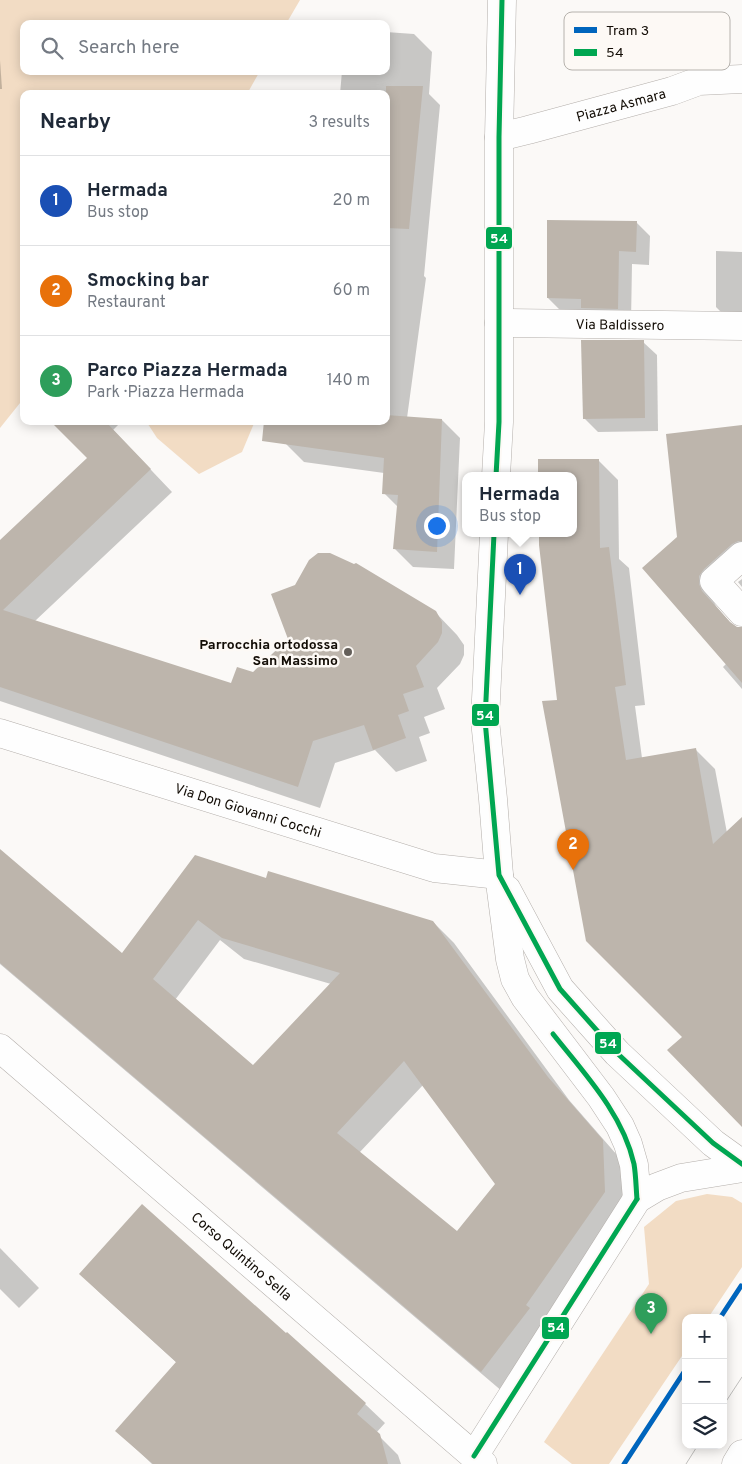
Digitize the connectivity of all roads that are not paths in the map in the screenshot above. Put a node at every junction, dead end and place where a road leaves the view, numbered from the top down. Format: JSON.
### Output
{"nodes":[{"id":1,"x":502,"y":0,"type":"edge"},
{"id":2,"x":742,"y":79,"type":"edge"},
{"id":3,"x":499,"y":137,"type":"junction"},
{"id":4,"x":499,"y":323,"type":"junction"},
{"id":5,"x":742,"y":326,"type":"edge"},
{"id":6,"x":496,"y":472,"type":"edge"},
{"id":7,"x":494,"y":537,"type":"edge"},
{"id":8,"x":742,"y":556,"type":"edge"},
{"id":9,"x":742,"y":612,"type":"edge"},
{"id":10,"x":0,"y":732,"type":"edge"},
{"id":11,"x":499,"y":875,"type":"junction"},
{"id":12,"x":0,"y":1048,"type":"edge"},
{"id":13,"x":742,"y":1164,"type":"edge"},
{"id":14,"x":742,"y":1168,"type":"edge"},
{"id":15,"x":637,"y":1199,"type":"junction"},
{"id":16,"x":742,"y":1454,"type":"edge"},
{"id":17,"x":479,"y":1460,"type":"edge"},
{"id":18,"x":736,"y":1464,"type":"edge"}],
"edges":[{"from":1,"to":3,"type":"street"},
{"from":2,"to":3,"type":"street","name":"Piazza Asmara"},
{"from":3,"to":4,"type":"street"},
{"from":4,"to":5,"type":"street","name":"Via Baldissero"},
{"from":4,"to":6,"type":"street"},
{"from":7,"to":11,"type":"street"},
{"from":8,"to":9,"type":"street"},
{"from":10,"to":11,"type":"street","name":"Via Don Giovanni Cocchi"},
{"from":11,"to":13,"type":"street"},
{"from":11,"to":15,"type":"street"},
{"from":12,"to":17,"type":"street","name":"Corso Quintino Sella"},
{"from":14,"to":15,"type":"street"},
{"from":15,"to":17,"type":"street"},
{"from":16,"to":18,"type":"street"}]}
